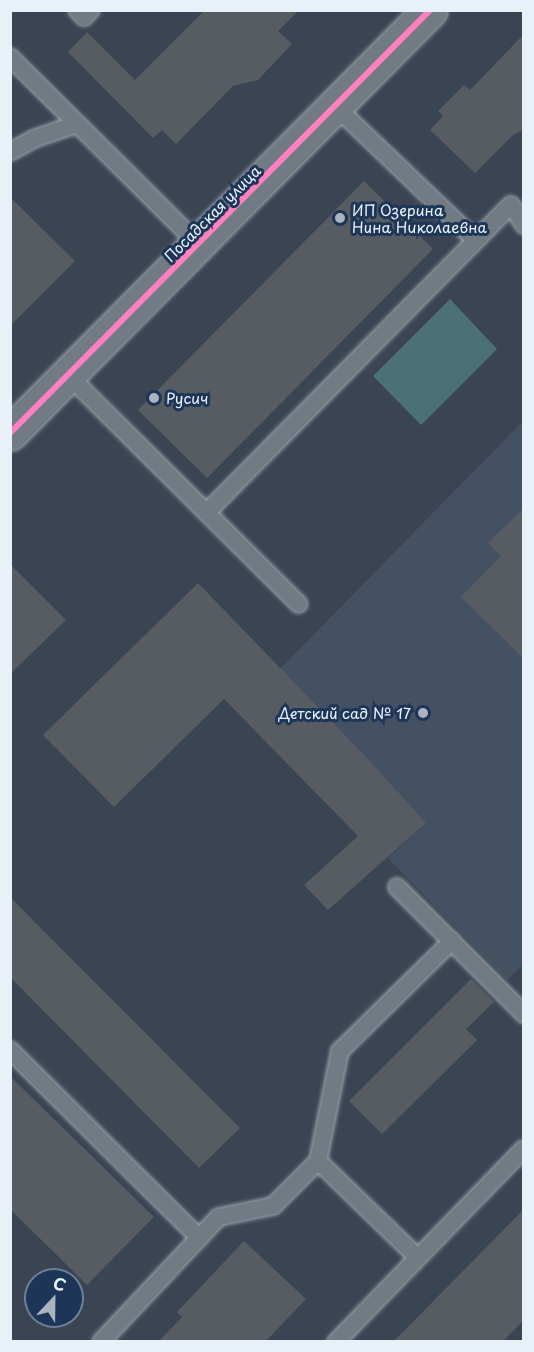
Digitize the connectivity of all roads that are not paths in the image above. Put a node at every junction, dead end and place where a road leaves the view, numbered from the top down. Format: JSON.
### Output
{"nodes":[{"id":1,"x":77,"y":10,"type":"edge"},
{"id":2,"x":91,"y":10,"type":"edge"},
{"id":3,"x":430,"y":10,"type":"edge"},
{"id":4,"x":10,"y":57,"type":"edge"},
{"id":5,"x":335,"y":106,"type":"junction"},
{"id":6,"x":77,"y":124,"type":"junction"},
{"id":7,"x":10,"y":152,"type":"edge"},
{"id":8,"x":524,"y":225,"type":"edge"},
{"id":9,"x":475,"y":240,"type":"junction"},
{"id":10,"x":198,"y":244,"type":"junction"},
{"id":11,"x":68,"y":375,"type":"junction"},
{"id":12,"x":10,"y":433,"type":"edge"},
{"id":13,"x":207,"y":512,"type":"junction"},
{"id":14,"x":299,"y":604,"type":"dead end"},
{"id":15,"x":397,"y":886,"type":"dead end"},
{"id":16,"x":452,"y":941,"type":"junction"},
{"id":17,"x":524,"y":1014,"type":"edge"},
{"id":18,"x":10,"y":1050,"type":"edge"},
{"id":19,"x":524,"y":1149,"type":"edge"},
{"id":20,"x":318,"y":1161,"type":"junction"},
{"id":21,"x":199,"y":1238,"type":"junction"},
{"id":22,"x":417,"y":1257,"type":"junction"},
{"id":23,"x":101,"y":1341,"type":"edge"},
{"id":24,"x":336,"y":1341,"type":"edge"}],
"edges":[{"from":1,"to":2,"type":"lane"},
{"from":3,"to":5,"type":"street","name":"Посадская улица"},
{"from":4,"to":6,"type":"lane"},
{"from":5,"to":9,"type":"lane"},
{"from":5,"to":10,"type":"street","name":"Посадская улица"},
{"from":6,"to":7,"type":"lane"},
{"from":6,"to":10,"type":"lane"},
{"from":8,"to":9,"type":"lane"},
{"from":9,"to":13,"type":"lane"},
{"from":10,"to":11,"type":"street","name":"Посадская улица"},
{"from":11,"to":12,"type":"street","name":"Посадская улица"},
{"from":11,"to":13,"type":"lane"},
{"from":13,"to":14,"type":"lane"},
{"from":15,"to":16,"type":"lane"},
{"from":16,"to":17,"type":"lane"},
{"from":16,"to":20,"type":"lane"},
{"from":18,"to":21,"type":"lane"},
{"from":19,"to":22,"type":"lane"},
{"from":20,"to":21,"type":"lane"},
{"from":20,"to":22,"type":"lane"},
{"from":21,"to":23,"type":"lane"},
{"from":22,"to":24,"type":"lane"}]}
